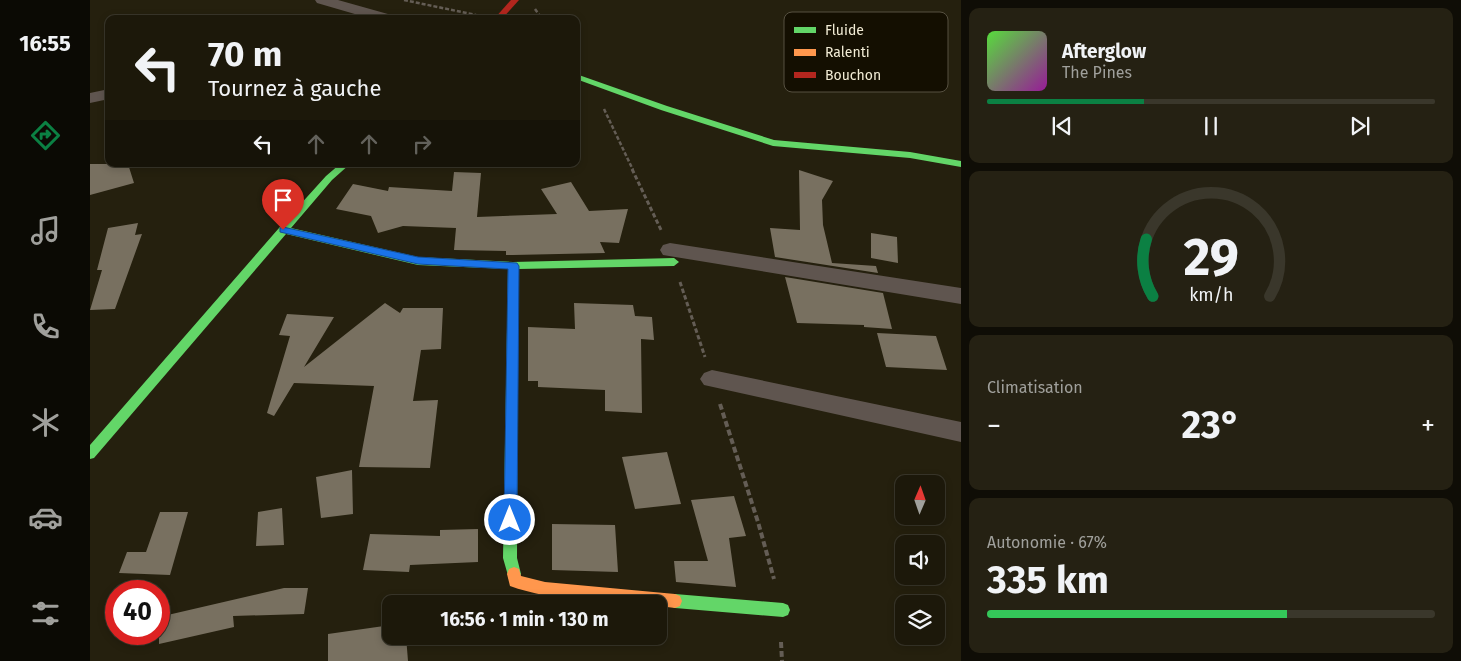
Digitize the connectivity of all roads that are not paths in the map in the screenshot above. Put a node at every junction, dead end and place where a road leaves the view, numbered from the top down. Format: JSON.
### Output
{"nodes":[{"id":1,"x":322,"y":0,"type":"edge"},
{"id":2,"x":515,"y":0,"type":"edge"},
{"id":3,"x":376,"y":15,"type":"edge"},
{"id":4,"x":502,"y":15,"type":"edge"},
{"id":5,"x":580,"y":77,"type":"edge"},
{"id":6,"x":105,"y":95,"type":"edge"},
{"id":7,"x":90,"y":98,"type":"edge"},
{"id":8,"x":961,"y":164,"type":"edge"},
{"id":9,"x":342,"y":167,"type":"edge"},
{"id":10,"x":283,"y":230,"type":"junction"},
{"id":11,"x":672,"y":256,"type":"joint"},
{"id":12,"x":513,"y":266,"type":"junction"},
{"id":13,"x":961,"y":296,"type":"edge"},
{"id":14,"x":712,"y":379,"type":"road end"},
{"id":15,"x":961,"y":432,"type":"edge"},
{"id":16,"x":90,"y":454,"type":"edge"},
{"id":17,"x":783,"y":610,"type":"road end"}],
"edges":[{"from":1,"to":3,"type":"street"},
{"from":2,"to":4,"type":"street"},
{"from":5,"to":8,"type":"street"},
{"from":6,"to":7,"type":"street"},
{"from":9,"to":10,"type":"street"},
{"from":10,"to":12,"type":"street"},
{"from":10,"to":16,"type":"street"},
{"from":11,"to":12,"type":"street"},
{"from":11,"to":13,"type":"street"},
{"from":12,"to":17,"type":"street"},
{"from":14,"to":15,"type":"street"}]}
